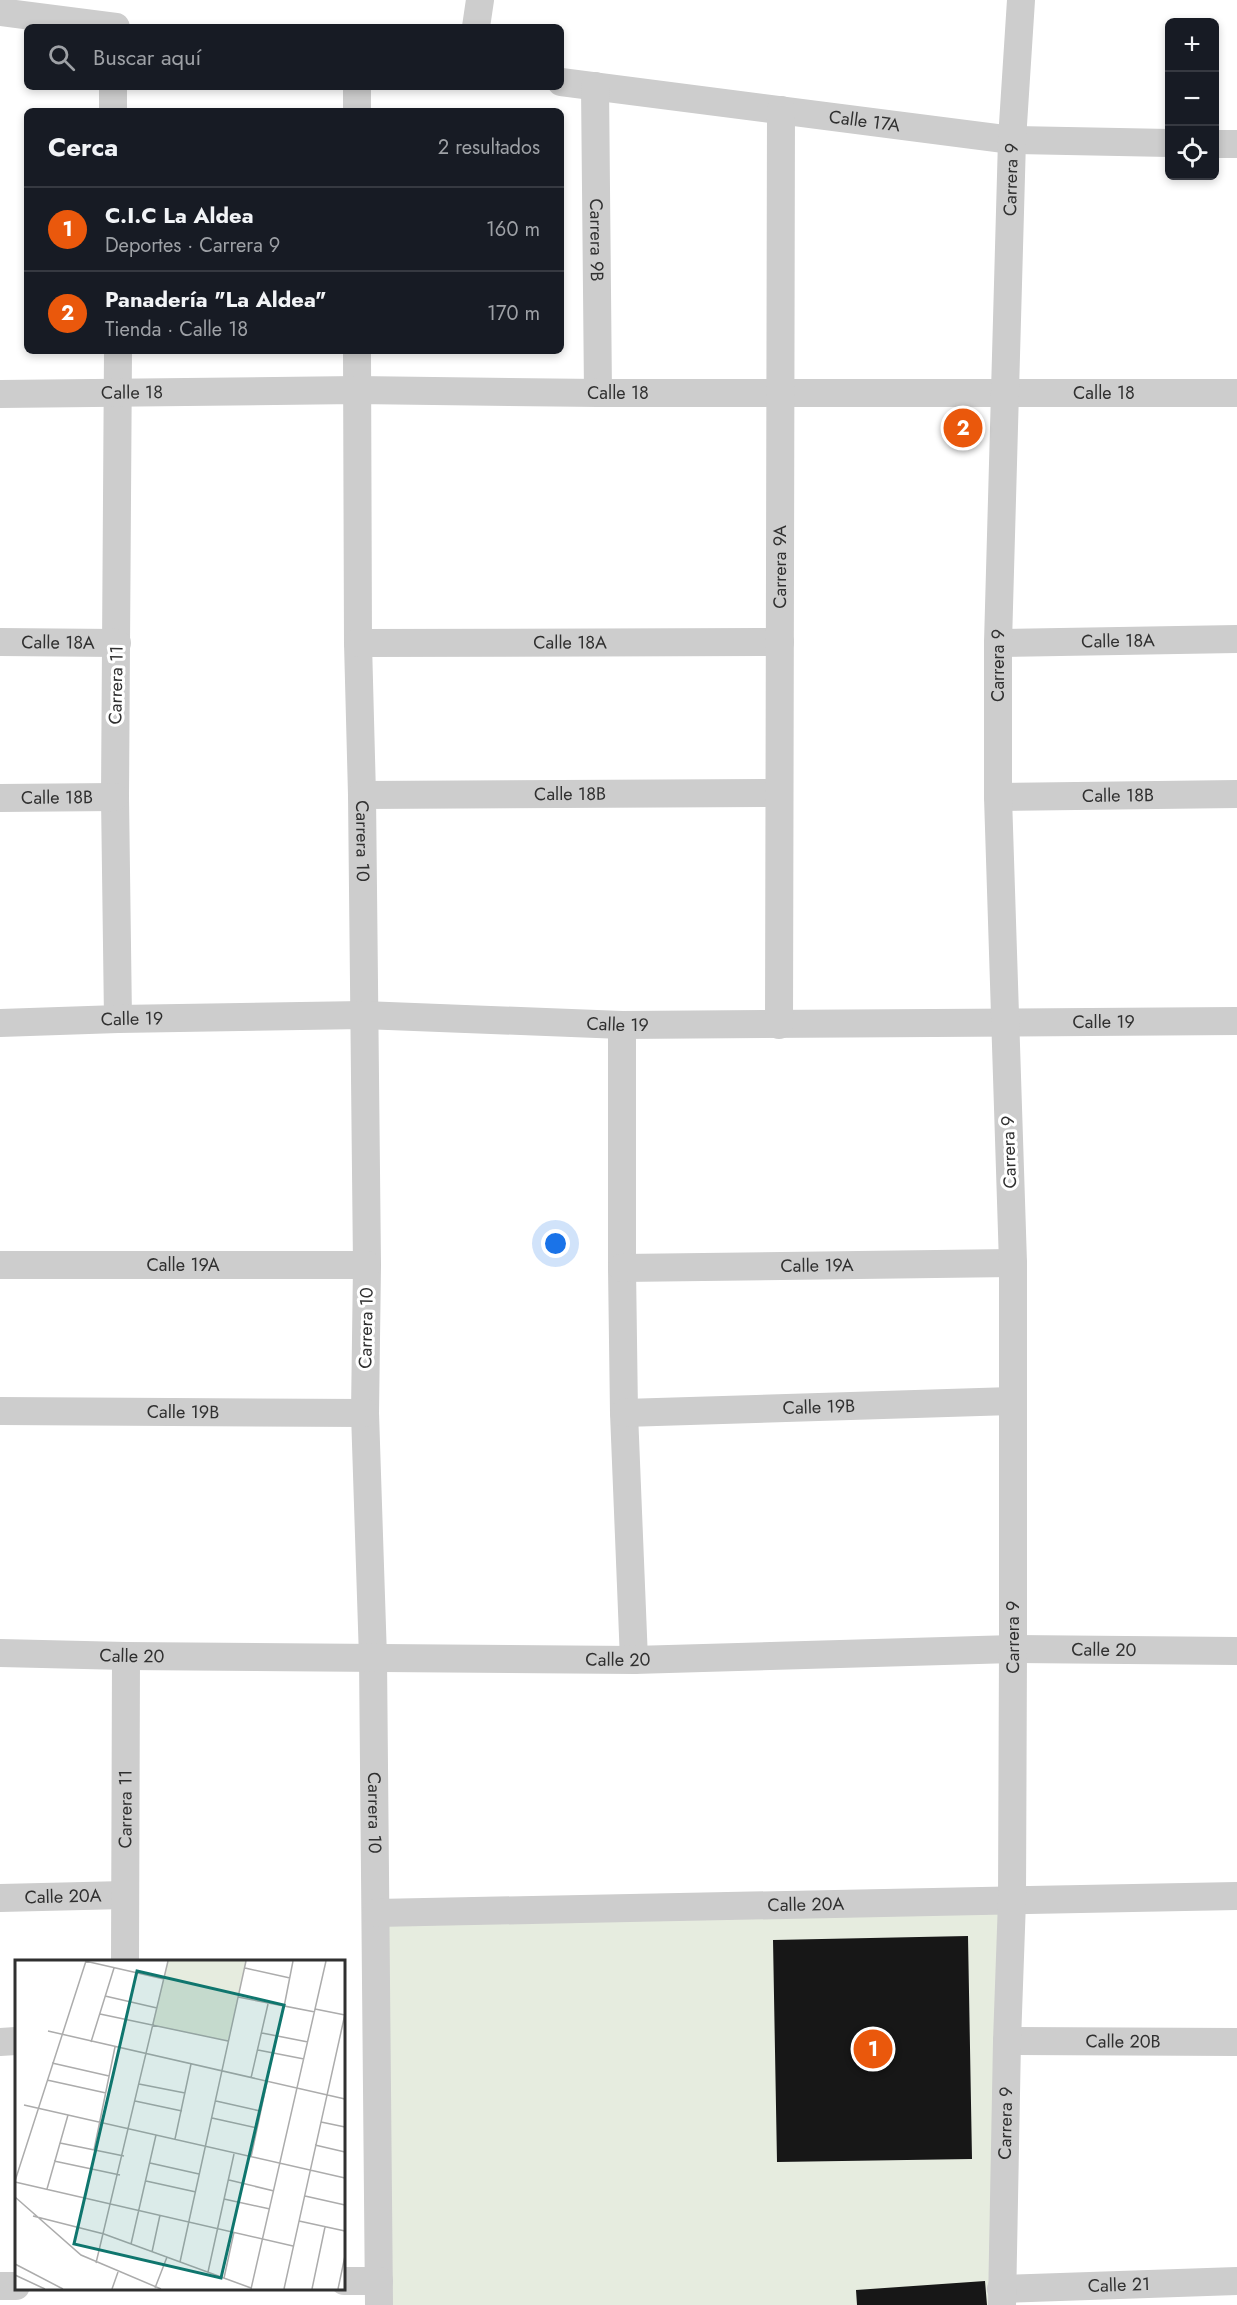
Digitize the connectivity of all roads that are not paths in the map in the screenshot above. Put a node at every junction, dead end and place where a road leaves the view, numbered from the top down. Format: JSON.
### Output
{"nodes":[{"id":1,"x":480,"y":0,"type":"edge"},
{"id":2,"x":1021,"y":0,"type":"edge"},
{"id":3,"x":0,"y":12,"type":"edge"},
{"id":4,"x":89,"y":24,"type":"edge"},
{"id":5,"x":476,"y":24,"type":"edge"},
{"id":6,"x":564,"y":82,"type":"edge"},
{"id":7,"x":595,"y":86,"type":"junction"},
{"id":8,"x":113,"y":90,"type":"edge"},
{"id":9,"x":357,"y":90,"type":"edge"},
{"id":10,"x":113,"y":108,"type":"edge"},
{"id":11,"x":357,"y":108,"type":"edge"},
{"id":12,"x":782,"y":110,"type":"junction"},
{"id":13,"x":1012,"y":140,"type":"junction"},
{"id":14,"x":1165,"y":143,"type":"edge"},
{"id":15,"x":1219,"y":144,"type":"edge"},
{"id":16,"x":1237,"y":144,"type":"edge"},
{"id":17,"x":118,"y":354,"type":"edge"},
{"id":18,"x":357,"y":354,"type":"edge"},
{"id":19,"x":357,"y":390,"type":"junction"},
{"id":20,"x":119,"y":392,"type":"junction"},
{"id":21,"x":598,"y":393,"type":"junction"},
{"id":22,"x":780,"y":393,"type":"junction"},
{"id":23,"x":1006,"y":393,"type":"junction"},
{"id":24,"x":1237,"y":393,"type":"edge"},
{"id":25,"x":0,"y":394,"type":"edge"},
{"id":26,"x":1237,"y":639,"type":"edge"},
{"id":27,"x":0,"y":642,"type":"edge"},
{"id":28,"x":780,"y":642,"type":"junction"},
{"id":29,"x":117,"y":643,"type":"junction"},
{"id":30,"x":358,"y":643,"type":"junction"},
{"id":31,"x":998,"y":643,"type":"junction"},
{"id":32,"x":779,"y":793,"type":"junction"},
{"id":33,"x":1237,"y":794,"type":"edge"},
{"id":34,"x":362,"y":795,"type":"junction"},
{"id":35,"x":0,"y":798,"type":"edge"},
{"id":36,"x":115,"y":798,"type":"junction"},
{"id":37,"x":998,"y":798,"type":"junction"},
{"id":38,"x":363,"y":1015,"type":"junction"},
{"id":39,"x":118,"y":1018,"type":"junction"},
{"id":40,"x":1237,"y":1021,"type":"edge"},
{"id":41,"x":0,"y":1023,"type":"edge"},
{"id":42,"x":1004,"y":1023,"type":"junction"},
{"id":43,"x":622,"y":1025,"type":"junction"},
{"id":44,"x":779,"y":1025,"type":"junction"},
{"id":45,"x":1013,"y":1263,"type":"junction"},
{"id":46,"x":0,"y":1265,"type":"edge"},
{"id":47,"x":367,"y":1265,"type":"junction"},
{"id":48,"x":622,"y":1268,"type":"junction"},
{"id":49,"x":1012,"y":1401,"type":"junction"},
{"id":50,"x":0,"y":1411,"type":"edge"},
{"id":51,"x":365,"y":1413,"type":"junction"},
{"id":52,"x":624,"y":1413,"type":"junction"},
{"id":53,"x":1013,"y":1649,"type":"junction"},
{"id":54,"x":1237,"y":1651,"type":"edge"},
{"id":55,"x":0,"y":1653,"type":"edge"},
{"id":56,"x":126,"y":1656,"type":"junction"},
{"id":57,"x":373,"y":1658,"type":"junction"},
{"id":58,"x":634,"y":1660,"type":"junction"},
{"id":59,"x":125,"y":1895,"type":"junction"},
{"id":60,"x":1237,"y":1896,"type":"edge"},
{"id":61,"x":0,"y":1898,"type":"edge"},
{"id":62,"x":1012,"y":1901,"type":"junction"},
{"id":63,"x":376,"y":1913,"type":"junction"},
{"id":64,"x":125,"y":1960,"type":"edge"},
{"id":65,"x":1007,"y":2041,"type":"junction"},
{"id":66,"x":1237,"y":2042,"type":"edge"},
{"id":67,"x":345,"y":2281,"type":"edge"},
{"id":68,"x":1237,"y":2281,"type":"edge"},
{"id":69,"x":379,"y":2293,"type":"edge"},
{"id":70,"x":1002,"y":2297,"type":"edge"}],
"edges":[{"from":1,"to":5,"type":"street"},
{"from":2,"to":13,"type":"street","name":"Carrera 9"},
{"from":3,"to":4,"type":"street"},
{"from":6,"to":7,"type":"street","name":"Calle 17A"},
{"from":7,"to":12,"type":"street","name":"Calle 17A"},
{"from":7,"to":21,"type":"street","name":"Carrera 9B"},
{"from":8,"to":10,"type":"street"},
{"from":9,"to":11,"type":"street"},
{"from":12,"to":13,"type":"street","name":"Calle 17A"},
{"from":12,"to":22,"type":"street","name":"Carrera 9A"},
{"from":13,"to":14,"type":"street","name":"Calle 17A"},
{"from":13,"to":23,"type":"street","name":"Carrera 9"},
{"from":15,"to":16,"type":"street"},
{"from":17,"to":20,"type":"street","name":"Carrera 11"},
{"from":18,"to":19,"type":"street","name":"Carrera 10"},
{"from":19,"to":20,"type":"street","name":"Calle 18"},
{"from":19,"to":21,"type":"street","name":"Calle 18"},
{"from":19,"to":30,"type":"street","name":"Carrera 10"},
{"from":20,"to":25,"type":"street","name":"Calle 18"},
{"from":20,"to":29,"type":"street","name":"Carrera 11"},
{"from":21,"to":22,"type":"street","name":"Calle 18"},
{"from":22,"to":23,"type":"street","name":"Calle 18"},
{"from":22,"to":28,"type":"street","name":"Carrera 9A"},
{"from":23,"to":24,"type":"street","name":"Calle 18"},
{"from":23,"to":31,"type":"street","name":"Carrera 9"},
{"from":26,"to":31,"type":"street","name":"Calle 18A"},
{"from":27,"to":29,"type":"street","name":"Calle 18A"},
{"from":28,"to":30,"type":"street","name":"Calle 18A"},
{"from":28,"to":32,"type":"street","name":"Carrera 9A"},
{"from":29,"to":36,"type":"street","name":"Carrera 11"},
{"from":30,"to":34,"type":"street","name":"Carrera 10"},
{"from":31,"to":37,"type":"street","name":"Carrera 9"},
{"from":32,"to":34,"type":"street","name":"Calle 18B"},
{"from":32,"to":44,"type":"street","name":"Carrera 9A"},
{"from":33,"to":37,"type":"street","name":"Calle 18B"},
{"from":34,"to":38,"type":"street","name":"Carrera 10"},
{"from":35,"to":36,"type":"street","name":"Calle 18B"},
{"from":36,"to":39,"type":"street","name":"Carrera 11"},
{"from":37,"to":42,"type":"street","name":"Carrera 9"},
{"from":38,"to":39,"type":"street","name":"Calle 19"},
{"from":38,"to":43,"type":"street","name":"Calle 19"},
{"from":38,"to":47,"type":"street","name":"Carrera 10"},
{"from":39,"to":41,"type":"street","name":"Calle 19"},
{"from":40,"to":42,"type":"street","name":"Calle 19"},
{"from":42,"to":44,"type":"street","name":"Calle 19"},
{"from":42,"to":45,"type":"street","name":"Carrera 9"},
{"from":43,"to":44,"type":"street","name":"Calle 19"},
{"from":43,"to":48,"type":"street"},
{"from":45,"to":48,"type":"street","name":"Calle 19A"},
{"from":45,"to":49,"type":"street","name":"Carrera 9"},
{"from":46,"to":47,"type":"street","name":"Calle 19A"},
{"from":47,"to":51,"type":"street","name":"Carrera 10"},
{"from":48,"to":52,"type":"street"},
{"from":49,"to":52,"type":"street","name":"Calle 19B"},
{"from":49,"to":53,"type":"street","name":"Carrera 9"},
{"from":50,"to":51,"type":"street","name":"Calle 19B"},
{"from":51,"to":57,"type":"street","name":"Carrera 10"},
{"from":52,"to":58,"type":"street"},
{"from":53,"to":54,"type":"street","name":"Calle 20"},
{"from":53,"to":58,"type":"street","name":"Calle 20"},
{"from":53,"to":62,"type":"street","name":"Carrera 9"},
{"from":55,"to":56,"type":"street","name":"Calle 20"},
{"from":56,"to":57,"type":"street","name":"Calle 20"},
{"from":56,"to":59,"type":"street","name":"Carrera 11"},
{"from":57,"to":58,"type":"street","name":"Calle 20"},
{"from":57,"to":63,"type":"street","name":"Carrera 10"},
{"from":59,"to":61,"type":"street","name":"Calle 20A"},
{"from":59,"to":64,"type":"street","name":"Carrera 11"},
{"from":60,"to":62,"type":"street","name":"Calle 20A"},
{"from":62,"to":63,"type":"street","name":"Calle 20A"},
{"from":62,"to":65,"type":"street","name":"Carrera 9"},
{"from":63,"to":69,"type":"street","name":"Carrera 10"},
{"from":65,"to":66,"type":"street","name":"Calle 20B"},
{"from":65,"to":70,"type":"street","name":"Carrera 9"},
{"from":67,"to":69,"type":"street"},
{"from":68,"to":70,"type":"street","name":"Calle 21"}]}
